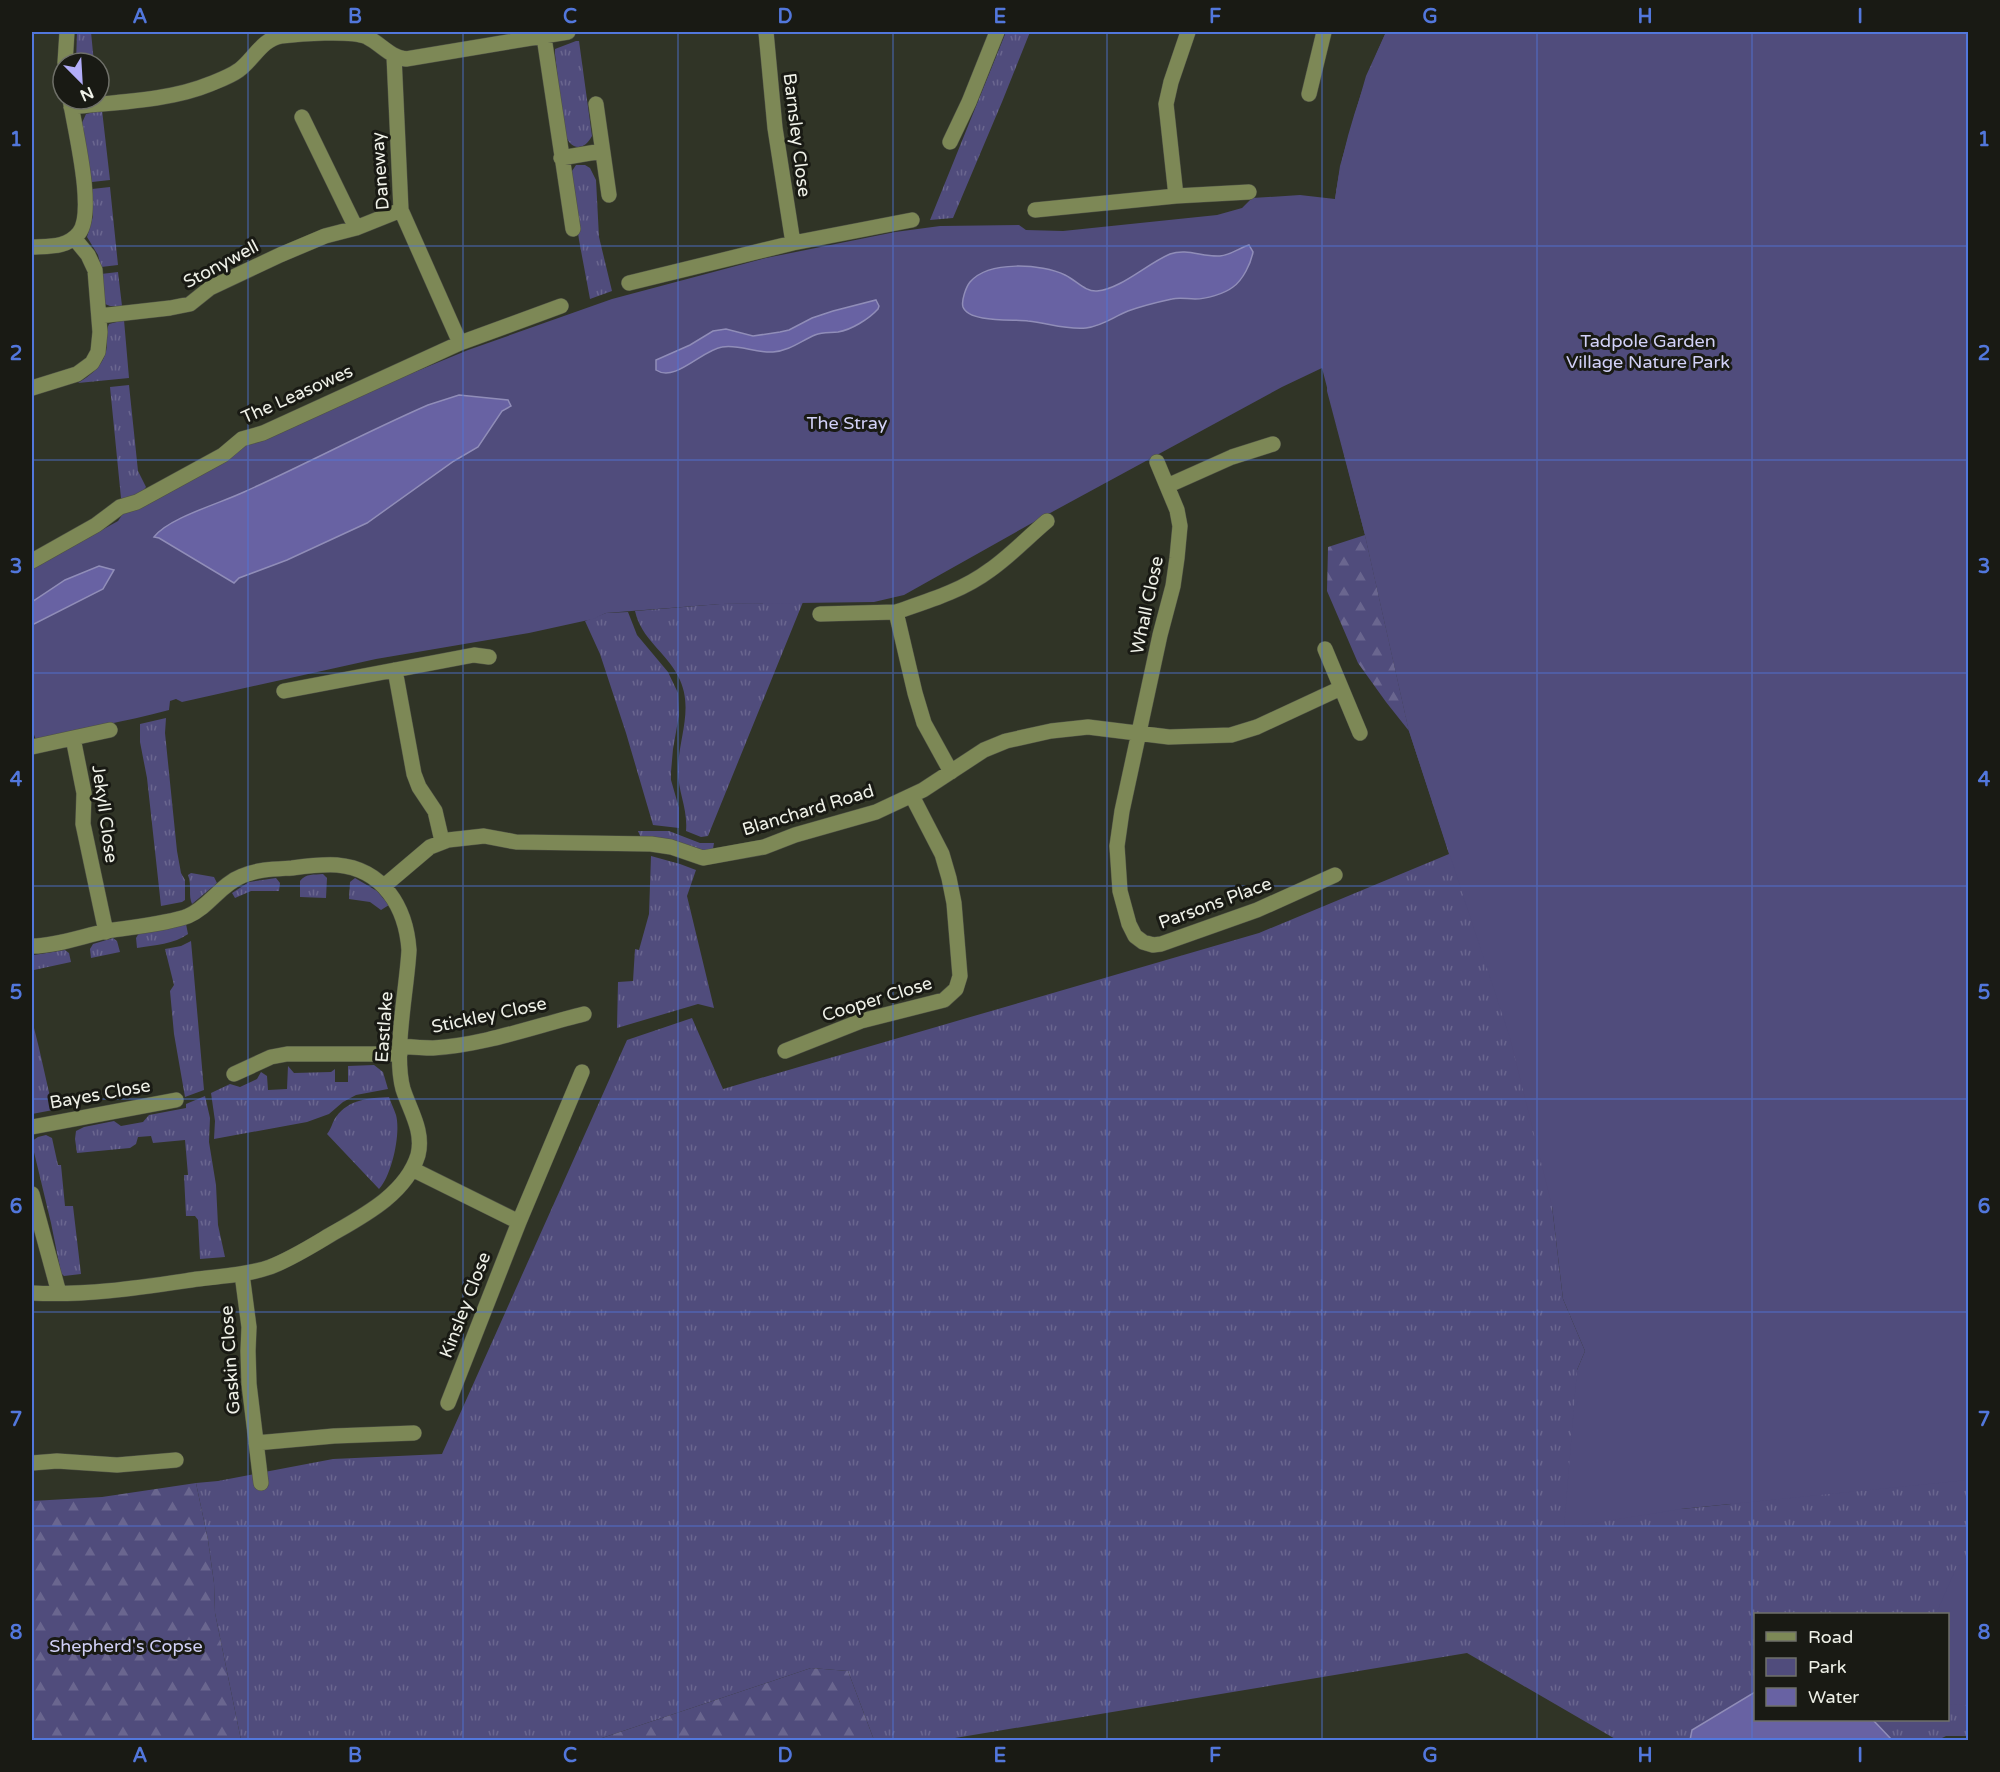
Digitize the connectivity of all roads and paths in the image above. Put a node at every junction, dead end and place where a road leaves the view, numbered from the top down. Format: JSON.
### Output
{"nodes":[{"id":1,"x":67,"y":32,"type":"edge"},
{"id":2,"x":568,"y":32,"type":"edge"},
{"id":3,"x":766,"y":32,"type":"edge"},
{"id":4,"x":997,"y":32,"type":"edge"},
{"id":5,"x":1188,"y":32,"type":"edge"},
{"id":6,"x":1324,"y":32,"type":"edge"},
{"id":7,"x":544,"y":37,"type":"junction"},
{"id":8,"x":478,"y":39,"type":"edge"},
{"id":9,"x":66,"y":51,"type":"edge"},
{"id":10,"x":394,"y":56,"type":"junction"},
{"id":11,"x":1310,"y":94,"type":"dead end"},
{"id":12,"x":111,"y":100,"type":"edge"},
{"id":13,"x":596,"y":104,"type":"dead end"},
{"id":14,"x":71,"y":111,"type":"edge"},
{"id":15,"x":302,"y":117,"type":"dead end"},
{"id":16,"x":950,"y":142,"type":"dead end"},
{"id":17,"x":602,"y":152,"type":"junction"},
{"id":18,"x":561,"y":158,"type":"junction"},
{"id":19,"x":1249,"y":192,"type":"dead end"},
{"id":20,"x":609,"y":195,"type":"dead end"},
{"id":21,"x":1176,"y":196,"type":"junction"},
{"id":22,"x":401,"y":210,"type":"junction"},
{"id":23,"x":1035,"y":210,"type":"dead end"},
{"id":24,"x":912,"y":220,"type":"dead end"},
{"id":25,"x":356,"y":228,"type":"junction"},
{"id":26,"x":573,"y":229,"type":"dead end"},
{"id":27,"x":74,"y":238,"type":"junction"},
{"id":28,"x":793,"y":243,"type":"junction"},
{"id":29,"x":32,"y":247,"type":"edge"},
{"id":30,"x":629,"y":283,"type":"dead end"},
{"id":31,"x":561,"y":306,"type":"dead end"},
{"id":32,"x":99,"y":316,"type":"junction"},
{"id":33,"x":460,"y":343,"type":"junction"},
{"id":34,"x":32,"y":388,"type":"edge"},
{"id":35,"x":1273,"y":444,"type":"dead end"},
{"id":36,"x":1157,"y":462,"type":"dead end"},
{"id":37,"x":1167,"y":486,"type":"junction"},
{"id":38,"x":1047,"y":521,"type":"dead end"},
{"id":39,"x":32,"y":561,"type":"edge"},
{"id":40,"x":896,"y":612,"type":"junction"},
{"id":41,"x":820,"y":614,"type":"dead end"},
{"id":42,"x":1325,"y":649,"type":"dead end"},
{"id":43,"x":489,"y":657,"type":"dead end"},
{"id":44,"x":395,"y":670,"type":"junction"},
{"id":45,"x":1341,"y":688,"type":"junction"},
{"id":46,"x":284,"y":691,"type":"dead end"},
{"id":47,"x":111,"y":730,"type":"dead end"},
{"id":48,"x":1140,"y":733,"type":"junction"},
{"id":49,"x":1360,"y":733,"type":"dead end"},
{"id":50,"x":74,"y":738,"type":"junction"},
{"id":51,"x":32,"y":747,"type":"edge"},
{"id":52,"x":951,"y":772,"type":"junction"},
{"id":53,"x":912,"y":796,"type":"junction"},
{"id":54,"x":442,"y":841,"type":"junction"},
{"id":55,"x":1335,"y":875,"type":"dead end"},
{"id":56,"x":384,"y":886,"type":"junction"},
{"id":57,"x":106,"y":932,"type":"junction"},
{"id":58,"x":32,"y":946,"type":"edge"},
{"id":59,"x":584,"y":1014,"type":"dead end"},
{"id":60,"x":400,"y":1050,"type":"junction"},
{"id":61,"x":785,"y":1051,"type":"dead end"},
{"id":62,"x":582,"y":1072,"type":"dead end"},
{"id":63,"x":234,"y":1074,"type":"dead end"},
{"id":64,"x":176,"y":1100,"type":"dead end"},
{"id":65,"x":32,"y":1127,"type":"edge"},
{"id":66,"x":412,"y":1169,"type":"junction"},
{"id":67,"x":32,"y":1194,"type":"edge"},
{"id":68,"x":519,"y":1222,"type":"junction"},
{"id":69,"x":242,"y":1274,"type":"junction"},
{"id":70,"x":32,"y":1293,"type":"edge"},
{"id":71,"x":59,"y":1293,"type":"junction"},
{"id":72,"x":448,"y":1403,"type":"dead end"},
{"id":73,"x":414,"y":1433,"type":"dead end"},
{"id":74,"x":256,"y":1443,"type":"junction"},
{"id":75,"x":176,"y":1461,"type":"dead end"},
{"id":76,"x":32,"y":1463,"type":"edge"},
{"id":77,"x":261,"y":1483,"type":"dead end"}],
"edges":[{"from":1,"to":9,"type":"street"},
{"from":2,"to":7,"type":"street"},
{"from":3,"to":28,"type":"street","name":"Barnsley Close"},
{"from":4,"to":16,"type":"street"},
{"from":5,"to":21,"type":"street"},
{"from":6,"to":11,"type":"street"},
{"from":7,"to":8,"type":"street"},
{"from":7,"to":18,"type":"street"},
{"from":8,"to":10,"type":"street"},
{"from":10,"to":12,"type":"street"},
{"from":10,"to":22,"type":"street","name":"Daneway"},
{"from":13,"to":17,"type":"street"},
{"from":14,"to":27,"type":"street"},
{"from":15,"to":25,"type":"street"},
{"from":17,"to":18,"type":"street"},
{"from":17,"to":20,"type":"street"},
{"from":18,"to":26,"type":"street"},
{"from":19,"to":21,"type":"street"},
{"from":21,"to":23,"type":"street"},
{"from":22,"to":25,"type":"street","name":"Stonywell"},
{"from":22,"to":33,"type":"street","name":"Daneway"},
{"from":24,"to":28,"type":"street"},
{"from":25,"to":32,"type":"street","name":"Stonywell"},
{"from":27,"to":29,"type":"street"},
{"from":27,"to":32,"type":"street"},
{"from":28,"to":30,"type":"street"},
{"from":31,"to":33,"type":"street","name":"The Leasowes"},
{"from":32,"to":34,"type":"street"},
{"from":33,"to":39,"type":"street","name":"The Leasowes"},
{"from":35,"to":37,"type":"street"},
{"from":36,"to":37,"type":"street","name":"Whall Close"},
{"from":37,"to":48,"type":"street","name":"Whall Close"},
{"from":38,"to":40,"type":"street"},
{"from":40,"to":41,"type":"street"},
{"from":40,"to":52,"type":"street"},
{"from":42,"to":45,"type":"street"},
{"from":43,"to":44,"type":"street"},
{"from":44,"to":46,"type":"street"},
{"from":44,"to":54,"type":"street"},
{"from":45,"to":48,"type":"street","name":"Blanchard Road"},
{"from":45,"to":49,"type":"street"},
{"from":47,"to":50,"type":"street"},
{"from":48,"to":52,"type":"street","name":"Blanchard Road"},
{"from":48,"to":55,"type":"street","name":"Parsons Place"},
{"from":50,"to":51,"type":"street"},
{"from":50,"to":57,"type":"street","name":"Jekyll Close"},
{"from":52,"to":53,"type":"street","name":"Blanchard Road"},
{"from":53,"to":54,"type":"street","name":"Blanchard Road"},
{"from":53,"to":61,"type":"street","name":"Cooper Close"},
{"from":54,"to":56,"type":"street","name":"Blanchard Road"},
{"from":56,"to":57,"type":"street","name":"Eastlake"},
{"from":56,"to":60,"type":"street","name":"Eastlake"},
{"from":57,"to":58,"type":"street","name":"Eastlake"},
{"from":59,"to":60,"type":"street","name":"Stickley Close"},
{"from":60,"to":63,"type":"street","name":"Stickley Close"},
{"from":60,"to":66,"type":"street","name":"Eastlake"},
{"from":62,"to":68,"type":"street","name":"Kinsley Close"},
{"from":64,"to":65,"type":"street","name":"Bayes Close"},
{"from":66,"to":68,"type":"street"},
{"from":66,"to":69,"type":"street","name":"Eastlake"},
{"from":67,"to":71,"type":"street"},
{"from":68,"to":72,"type":"street","name":"Kinsley Close"},
{"from":69,"to":71,"type":"street","name":"Eastlake"},
{"from":69,"to":74,"type":"street","name":"Gaskin Close"},
{"from":70,"to":71,"type":"street","name":"Eastlake"},
{"from":73,"to":74,"type":"street"},
{"from":74,"to":77,"type":"street","name":"Gaskin Close"},
{"from":75,"to":76,"type":"street"}]}
